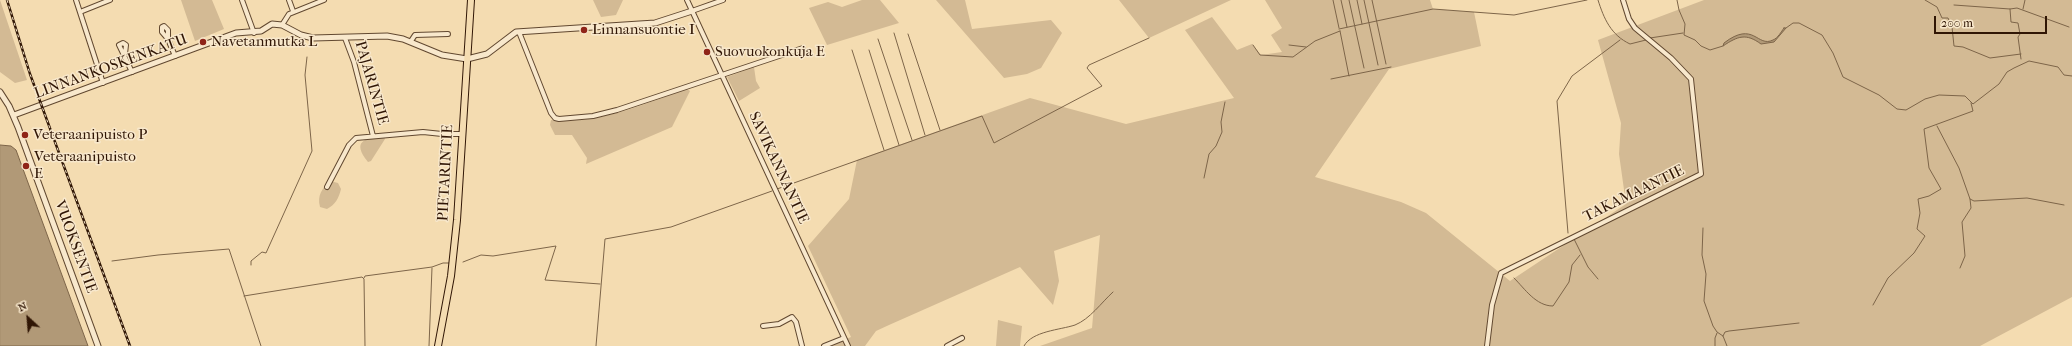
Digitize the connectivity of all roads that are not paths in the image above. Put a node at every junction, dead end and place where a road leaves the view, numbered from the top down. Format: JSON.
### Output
{"nodes":[{"id":1,"x":76,"y":0,"type":"edge"},
{"id":2,"x":110,"y":0,"type":"edge"},
{"id":3,"x":242,"y":0,"type":"edge"},
{"id":4,"x":289,"y":0,"type":"edge"},
{"id":5,"x":324,"y":0,"type":"edge"},
{"id":6,"x":471,"y":0,"type":"edge"},
{"id":7,"x":687,"y":0,"type":"edge"},
{"id":8,"x":723,"y":0,"type":"edge"},
{"id":9,"x":1624,"y":0,"type":"edge"},
{"id":10,"x":293,"y":11,"type":"junction"},
{"id":11,"x":692,"y":11,"type":"junction"},
{"id":12,"x":80,"y":12,"type":"junction"},
{"id":13,"x":282,"y":25,"type":"junction"},
{"id":14,"x":519,"y":32,"type":"junction"},
{"id":15,"x":254,"y":33,"type":"junction"},
{"id":16,"x":448,"y":34,"type":"dead end"},
{"id":17,"x":345,"y":38,"type":"junction"},
{"id":18,"x":168,"y":39,"type":"dead end"},
{"id":19,"x":411,"y":41,"type":"junction"},
{"id":20,"x":803,"y":48,"type":"dead end"},
{"id":21,"x":125,"y":54,"type":"dead end"},
{"id":22,"x":175,"y":56,"type":"junction"},
{"id":23,"x":467,"y":59,"type":"junction"},
{"id":24,"x":132,"y":72,"type":"junction"},
{"id":25,"x":721,"y":75,"type":"junction"},
{"id":26,"x":103,"y":82,"type":"junction"},
{"id":27,"x":0,"y":92,"type":"edge"},
{"id":28,"x":14,"y":115,"type":"junction"},
{"id":29,"x":462,"y":134,"type":"junction"},
{"id":30,"x":374,"y":136,"type":"junction"},
{"id":31,"x":327,"y":188,"type":"dead end"},
{"id":32,"x":764,"y":326,"type":"dead end"},
{"id":33,"x":844,"y":338,"type":"junction"},
{"id":34,"x":962,"y":338,"type":"dead end"},
{"id":35,"x":98,"y":346,"type":"edge"},
{"id":36,"x":438,"y":346,"type":"edge"},
{"id":37,"x":802,"y":346,"type":"edge"},
{"id":38,"x":824,"y":346,"type":"edge"},
{"id":39,"x":848,"y":346,"type":"edge"},
{"id":40,"x":947,"y":346,"type":"edge"},
{"id":41,"x":1487,"y":346,"type":"edge"}],
"edges":[{"from":1,"to":12,"type":"street"},
{"from":2,"to":12,"type":"street"},
{"from":3,"to":15,"type":"street"},
{"from":4,"to":10,"type":"street"},
{"from":5,"to":10,"type":"street"},
{"from":6,"to":23,"type":"main road","name":"PIETARINTIE"},
{"from":7,"to":11,"type":"street","name":"SAVIKANNANTIE"},
{"from":8,"to":11,"type":"street"},
{"from":9,"to":41,"type":"street","name":"TAKAMAANTIE"},
{"from":10,"to":13,"type":"street"},
{"from":11,"to":14,"type":"street"},
{"from":11,"to":25,"type":"street","name":"SAVIKANNANTIE"},
{"from":12,"to":26,"type":"street"},
{"from":13,"to":15,"type":"street","name":"LINNANKOSKENKATU"},
{"from":13,"to":17,"type":"street"},
{"from":14,"to":23,"type":"street"},
{"from":14,"to":25,"type":"street"},
{"from":15,"to":22,"type":"street","name":"LINNANKOSKENKATU"},
{"from":16,"to":19,"type":"street"},
{"from":17,"to":19,"type":"street"},
{"from":17,"to":30,"type":"street","name":"PAJARINTIE"},
{"from":18,"to":22,"type":"street"},
{"from":19,"to":23,"type":"street"},
{"from":20,"to":25,"type":"street"},
{"from":21,"to":24,"type":"street"},
{"from":22,"to":24,"type":"street","name":"LINNANKOSKENKATU"},
{"from":23,"to":29,"type":"main road","name":"PIETARINTIE"},
{"from":24,"to":26,"type":"street","name":"LINNANKOSKENKATU"},
{"from":25,"to":33,"type":"street","name":"SAVIKANNANTIE"},
{"from":26,"to":28,"type":"street","name":"LINNANKOSKENKATU"},
{"from":27,"to":28,"type":"street","name":"VUOKSENTIE"},
{"from":28,"to":35,"type":"street","name":"VUOKSENTIE"},
{"from":29,"to":30,"type":"street","name":"PAJARINTIE"},
{"from":29,"to":36,"type":"main road","name":"PIETARINTIE"},
{"from":30,"to":31,"type":"street","name":"PAJARINTIE"},
{"from":32,"to":37,"type":"street"},
{"from":33,"to":38,"type":"street"},
{"from":33,"to":39,"type":"street","name":"SAVIKANNANTIE"},
{"from":34,"to":40,"type":"street"}]}
